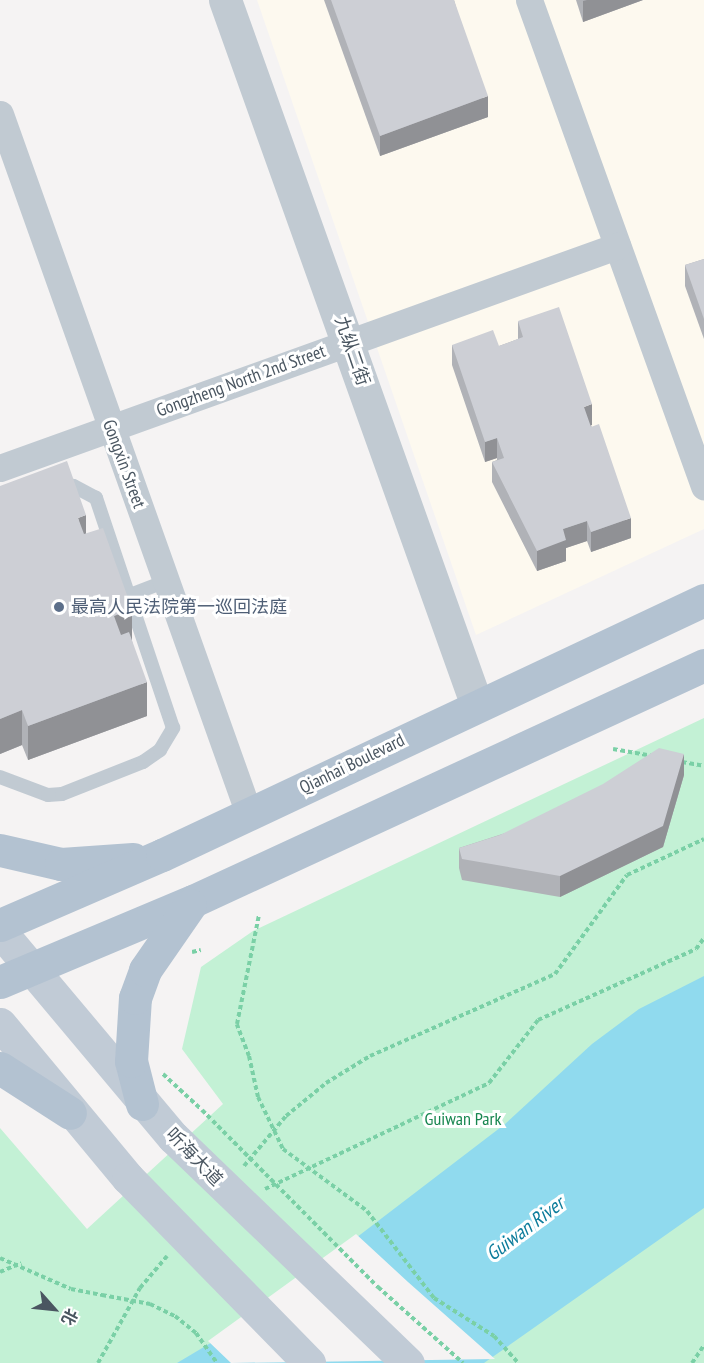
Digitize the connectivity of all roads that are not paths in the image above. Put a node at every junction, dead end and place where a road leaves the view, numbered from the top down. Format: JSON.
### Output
{"nodes":[{"id":1,"x":225,"y":0,"type":"edge"},
{"id":2,"x":529,"y":0,"type":"edge"},
{"id":3,"x":0,"y":114,"type":"edge"},
{"id":4,"x":617,"y":246,"type":"junction"},
{"id":5,"x":349,"y":342,"type":"junction"},
{"id":6,"x":111,"y":428,"type":"junction"},
{"id":7,"x":0,"y":468,"type":"edge"},
{"id":8,"x":704,"y":486,"type":"edge"},
{"id":9,"x":40,"y":492,"type":"edge"},
{"id":10,"x":166,"y":581,"type":"junction"},
{"id":11,"x":130,"y":595,"type":"junction"},
{"id":12,"x":704,"y":600,"type":"edge"},
{"id":13,"x":704,"y":665,"type":"edge"},
{"id":14,"x":476,"y":704,"type":"junction"},
{"id":15,"x":0,"y":777,"type":"edge"},
{"id":16,"x":249,"y":814,"type":"junction"},
{"id":17,"x":0,"y":850,"type":"edge"},
{"id":18,"x":162,"y":855,"type":"junction"},
{"id":19,"x":193,"y":901,"type":"junction"},
{"id":20,"x":0,"y":925,"type":"edge"},
{"id":21,"x":0,"y":931,"type":"edge"},
{"id":22,"x":31,"y":970,"type":"junction"},
{"id":23,"x":0,"y":982,"type":"edge"},
{"id":24,"x":0,"y":1024,"type":"edge"},
{"id":25,"x":0,"y":1068,"type":"edge"},
{"id":26,"x":142,"y":1104,"type":"junction"},
{"id":27,"x":70,"y":1113,"type":"junction"},
{"id":28,"x":309,"y":1363,"type":"edge"},
{"id":29,"x":408,"y":1363,"type":"edge"}],
"edges":[{"from":1,"to":5,"type":"street","name":"九纵二街"},
{"from":2,"to":4,"type":"street"},
{"from":3,"to":6,"type":"street","name":"Gongxin Street"},
{"from":4,"to":5,"type":"street","name":"Gongzheng North 2nd Street"},
{"from":4,"to":8,"type":"street"},
{"from":5,"to":6,"type":"street","name":"Gongzheng North 2nd Street"},
{"from":5,"to":14,"type":"street","name":"九纵二街"},
{"from":6,"to":7,"type":"street","name":"Gongzheng North 2nd Street"},
{"from":6,"to":10,"type":"street","name":"Gongxin Street"},
{"from":9,"to":11,"type":"lane"},
{"from":10,"to":11,"type":"lane"},
{"from":10,"to":16,"type":"street","name":"Gongxin Street"},
{"from":11,"to":15,"type":"lane"},
{"from":12,"to":14,"type":"main road","name":"Qianhai Boulevard"},
{"from":13,"to":19,"type":"main road"},
{"from":14,"to":16,"type":"main road","name":"Qianhai Boulevard"},
{"from":16,"to":18,"type":"main road","name":"Qianhai Boulevard"},
{"from":17,"to":18,"type":"main road"},
{"from":18,"to":20,"type":"main road","name":"Qianhai Boulevard"},
{"from":19,"to":22,"type":"main road"},
{"from":19,"to":26,"type":"main road"},
{"from":21,"to":22,"type":"main road","name":"听海大道"},
{"from":22,"to":23,"type":"main road"},
{"from":22,"to":26,"type":"main road","name":"听海大道"},
{"from":24,"to":27,"type":"main road"},
{"from":25,"to":27,"type":"main road"},
{"from":26,"to":29,"type":"main road","name":"听海大道","bridge":true},
{"from":27,"to":28,"type":"main road","bridge":true}]}
